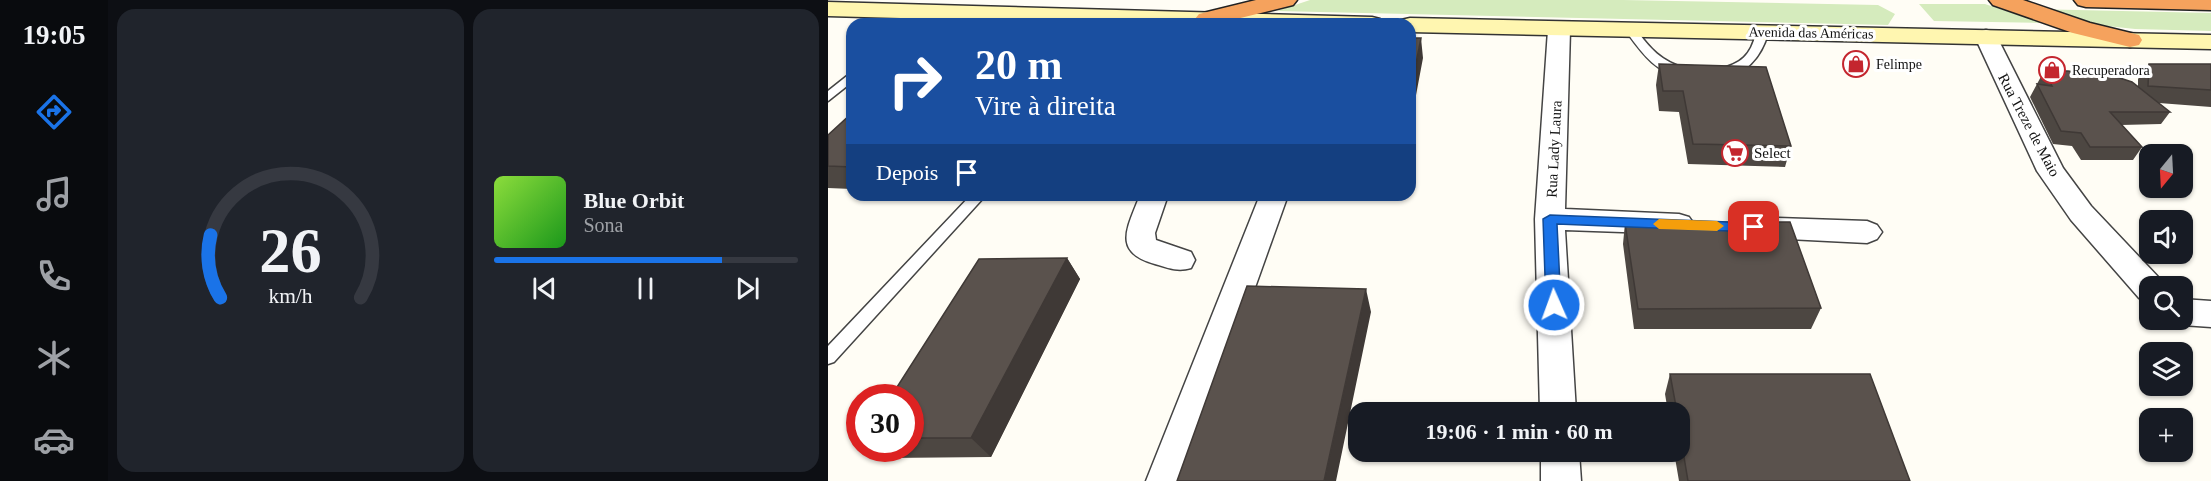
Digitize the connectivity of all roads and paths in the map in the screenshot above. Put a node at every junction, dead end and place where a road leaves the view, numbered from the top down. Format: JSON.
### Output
{"nodes":[{"id":1,"x":1285,"y":0,"type":"edge"},
{"id":2,"x":2001,"y":0,"type":"edge"},
{"id":3,"x":2086,"y":0,"type":"edge"},
{"id":4,"x":2211,"y":3,"type":"edge"},
{"id":5,"x":828,"y":9,"type":"edge"},
{"id":6,"x":917,"y":18,"type":"edge"},
{"id":7,"x":1211,"y":18,"type":"edge"},
{"id":8,"x":1416,"y":25,"type":"edge"},
{"id":9,"x":1559,"y":30,"type":"junction"},
{"id":10,"x":1632,"y":31,"type":"junction"},
{"id":11,"x":1762,"y":33,"type":"junction"},
{"id":12,"x":1986,"y":37,"type":"junction"},
{"id":13,"x":2130,"y":40,"type":"junction"},
{"id":14,"x":2211,"y":42,"type":"edge"},
{"id":15,"x":1692,"y":73,"type":"edge"},
{"id":16,"x":1709,"y":73,"type":"edge"},
{"id":17,"x":846,"y":81,"type":"edge"},
{"id":18,"x":828,"y":97,"type":"edge"},
{"id":19,"x":973,"y":201,"type":"edge"},
{"id":20,"x":1152,"y":201,"type":"edge"},
{"id":21,"x":1272,"y":201,"type":"edge"},
{"id":22,"x":1550,"y":219,"type":"junction"},
{"id":23,"x":1867,"y":232,"type":"dead end"},
{"id":24,"x":1180,"y":260,"type":"dead end"},
{"id":25,"x":2139,"y":277,"type":"edge"},
{"id":26,"x":2193,"y":313,"type":"edge"},
{"id":27,"x":2211,"y":314,"type":"edge"},
{"id":28,"x":828,"y":357,"type":"edge"},
{"id":29,"x":1558,"y":402,"type":"edge"},
{"id":30,"x":1560,"y":462,"type":"edge"},
{"id":31,"x":1166,"y":481,"type":"edge"},
{"id":32,"x":1561,"y":481,"type":"edge"}],
"edges":[{"from":1,"to":7,"type":"highway"},
{"from":2,"to":13,"type":"highway"},
{"from":3,"to":4,"type":"highway"},
{"from":5,"to":6,"type":"main road"},
{"from":8,"to":9,"type":"main road","name":"Avenida das Américas"},
{"from":9,"to":10,"type":"main road","name":"Avenida das Américas"},
{"from":9,"to":22,"type":"street","name":"Rua Lady Laura"},
{"from":10,"to":11,"type":"main road","name":"Avenida das Américas"},
{"from":10,"to":15,"type":"lane"},
{"from":11,"to":12,"type":"main road","name":"Avenida das Américas"},
{"from":11,"to":16,"type":"lane"},
{"from":12,"to":13,"type":"main road","name":"Avenida das Américas"},
{"from":12,"to":25,"type":"street","name":"Rua Treze de Maio"},
{"from":13,"to":14,"type":"main road","name":"Avenida das Américas"},
{"from":17,"to":18,"type":"lane"},
{"from":19,"to":28,"type":"lane"},
{"from":20,"to":24,"type":"street"},
{"from":21,"to":31,"type":"street"},
{"from":22,"to":23,"type":"street"},
{"from":22,"to":29,"type":"street","name":"Rua Lady Laura"},
{"from":26,"to":27,"type":"street"},
{"from":30,"to":32,"type":"street"}]}
